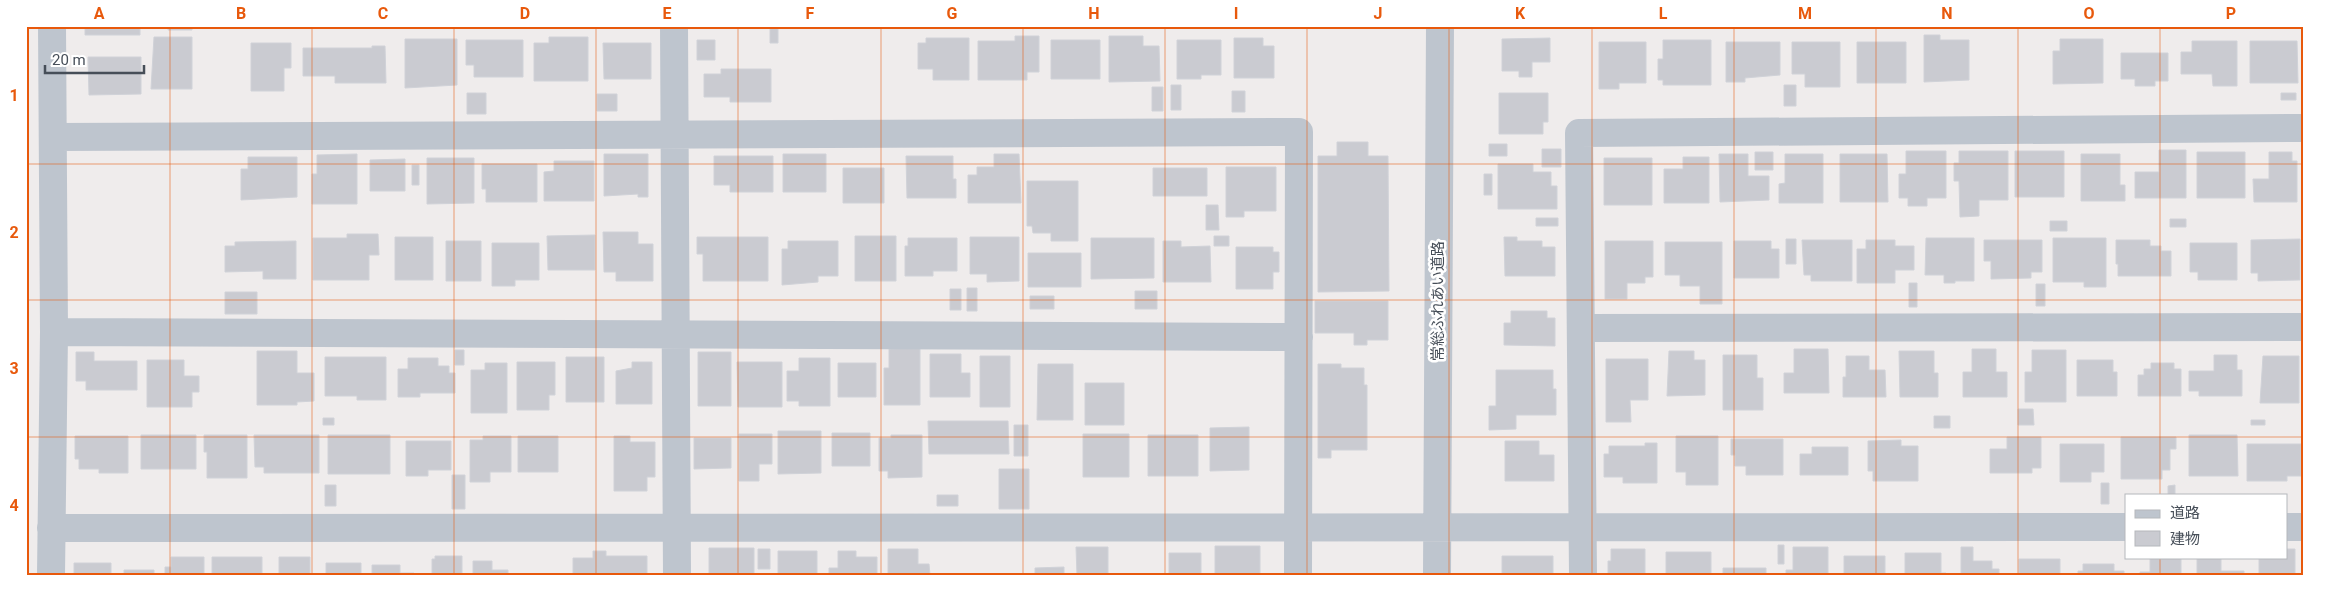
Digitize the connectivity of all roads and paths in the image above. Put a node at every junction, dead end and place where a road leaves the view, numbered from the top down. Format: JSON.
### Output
{"nodes":[{"id":1,"x":52,"y":26,"type":"edge"},
{"id":2,"x":674,"y":26,"type":"edge"},
{"id":3,"x":1440,"y":26,"type":"edge"},
{"id":4,"x":2304,"y":128,"type":"edge"},
{"id":5,"x":675,"y":133,"type":"junction"},
{"id":6,"x":54,"y":137,"type":"junction"},
{"id":7,"x":2304,"y":327,"type":"edge"},
{"id":8,"x":1582,"y":328,"type":"junction"},
{"id":9,"x":54,"y":332,"type":"junction"},
{"id":10,"x":676,"y":333,"type":"junction"},
{"id":11,"x":1298,"y":336,"type":"junction"},
{"id":12,"x":1298,"y":526,"type":"junction"},
{"id":13,"x":1437,"y":527,"type":"junction"},
{"id":14,"x":2125,"y":527,"type":"edge"},
{"id":15,"x":2288,"y":527,"type":"edge"},
{"id":16,"x":2304,"y":527,"type":"edge"},
{"id":17,"x":51,"y":528,"type":"junction"},
{"id":18,"x":1583,"y":528,"type":"junction"},
{"id":19,"x":677,"y":529,"type":"junction"},
{"id":20,"x":51,"y":575,"type":"edge"},
{"id":21,"x":677,"y":575,"type":"edge"},
{"id":22,"x":1298,"y":575,"type":"edge"},
{"id":23,"x":1437,"y":575,"type":"edge"},
{"id":24,"x":1583,"y":575,"type":"edge"}],
"edges":[{"from":1,"to":6,"type":"street"},
{"from":2,"to":5,"type":"street"},
{"from":3,"to":13,"type":"street","name":"常総ふれあい道路"},
{"from":4,"to":8,"type":"street"},
{"from":5,"to":6,"type":"street"},
{"from":5,"to":10,"type":"street"},
{"from":5,"to":11,"type":"street"},
{"from":6,"to":9,"type":"street"},
{"from":7,"to":8,"type":"street"},
{"from":8,"to":18,"type":"street"},
{"from":9,"to":10,"type":"street"},
{"from":9,"to":17,"type":"street"},
{"from":10,"to":11,"type":"street"},
{"from":10,"to":19,"type":"street"},
{"from":11,"to":12,"type":"street"},
{"from":12,"to":13,"type":"street"},
{"from":12,"to":19,"type":"street"},
{"from":12,"to":22,"type":"street"},
{"from":13,"to":18,"type":"street"},
{"from":13,"to":23,"type":"street","name":"常総ふれあい道路"},
{"from":14,"to":18,"type":"street"},
{"from":15,"to":16,"type":"street"},
{"from":17,"to":19,"type":"street"},
{"from":17,"to":20,"type":"street"},
{"from":18,"to":24,"type":"street"},
{"from":19,"to":21,"type":"street"}]}
